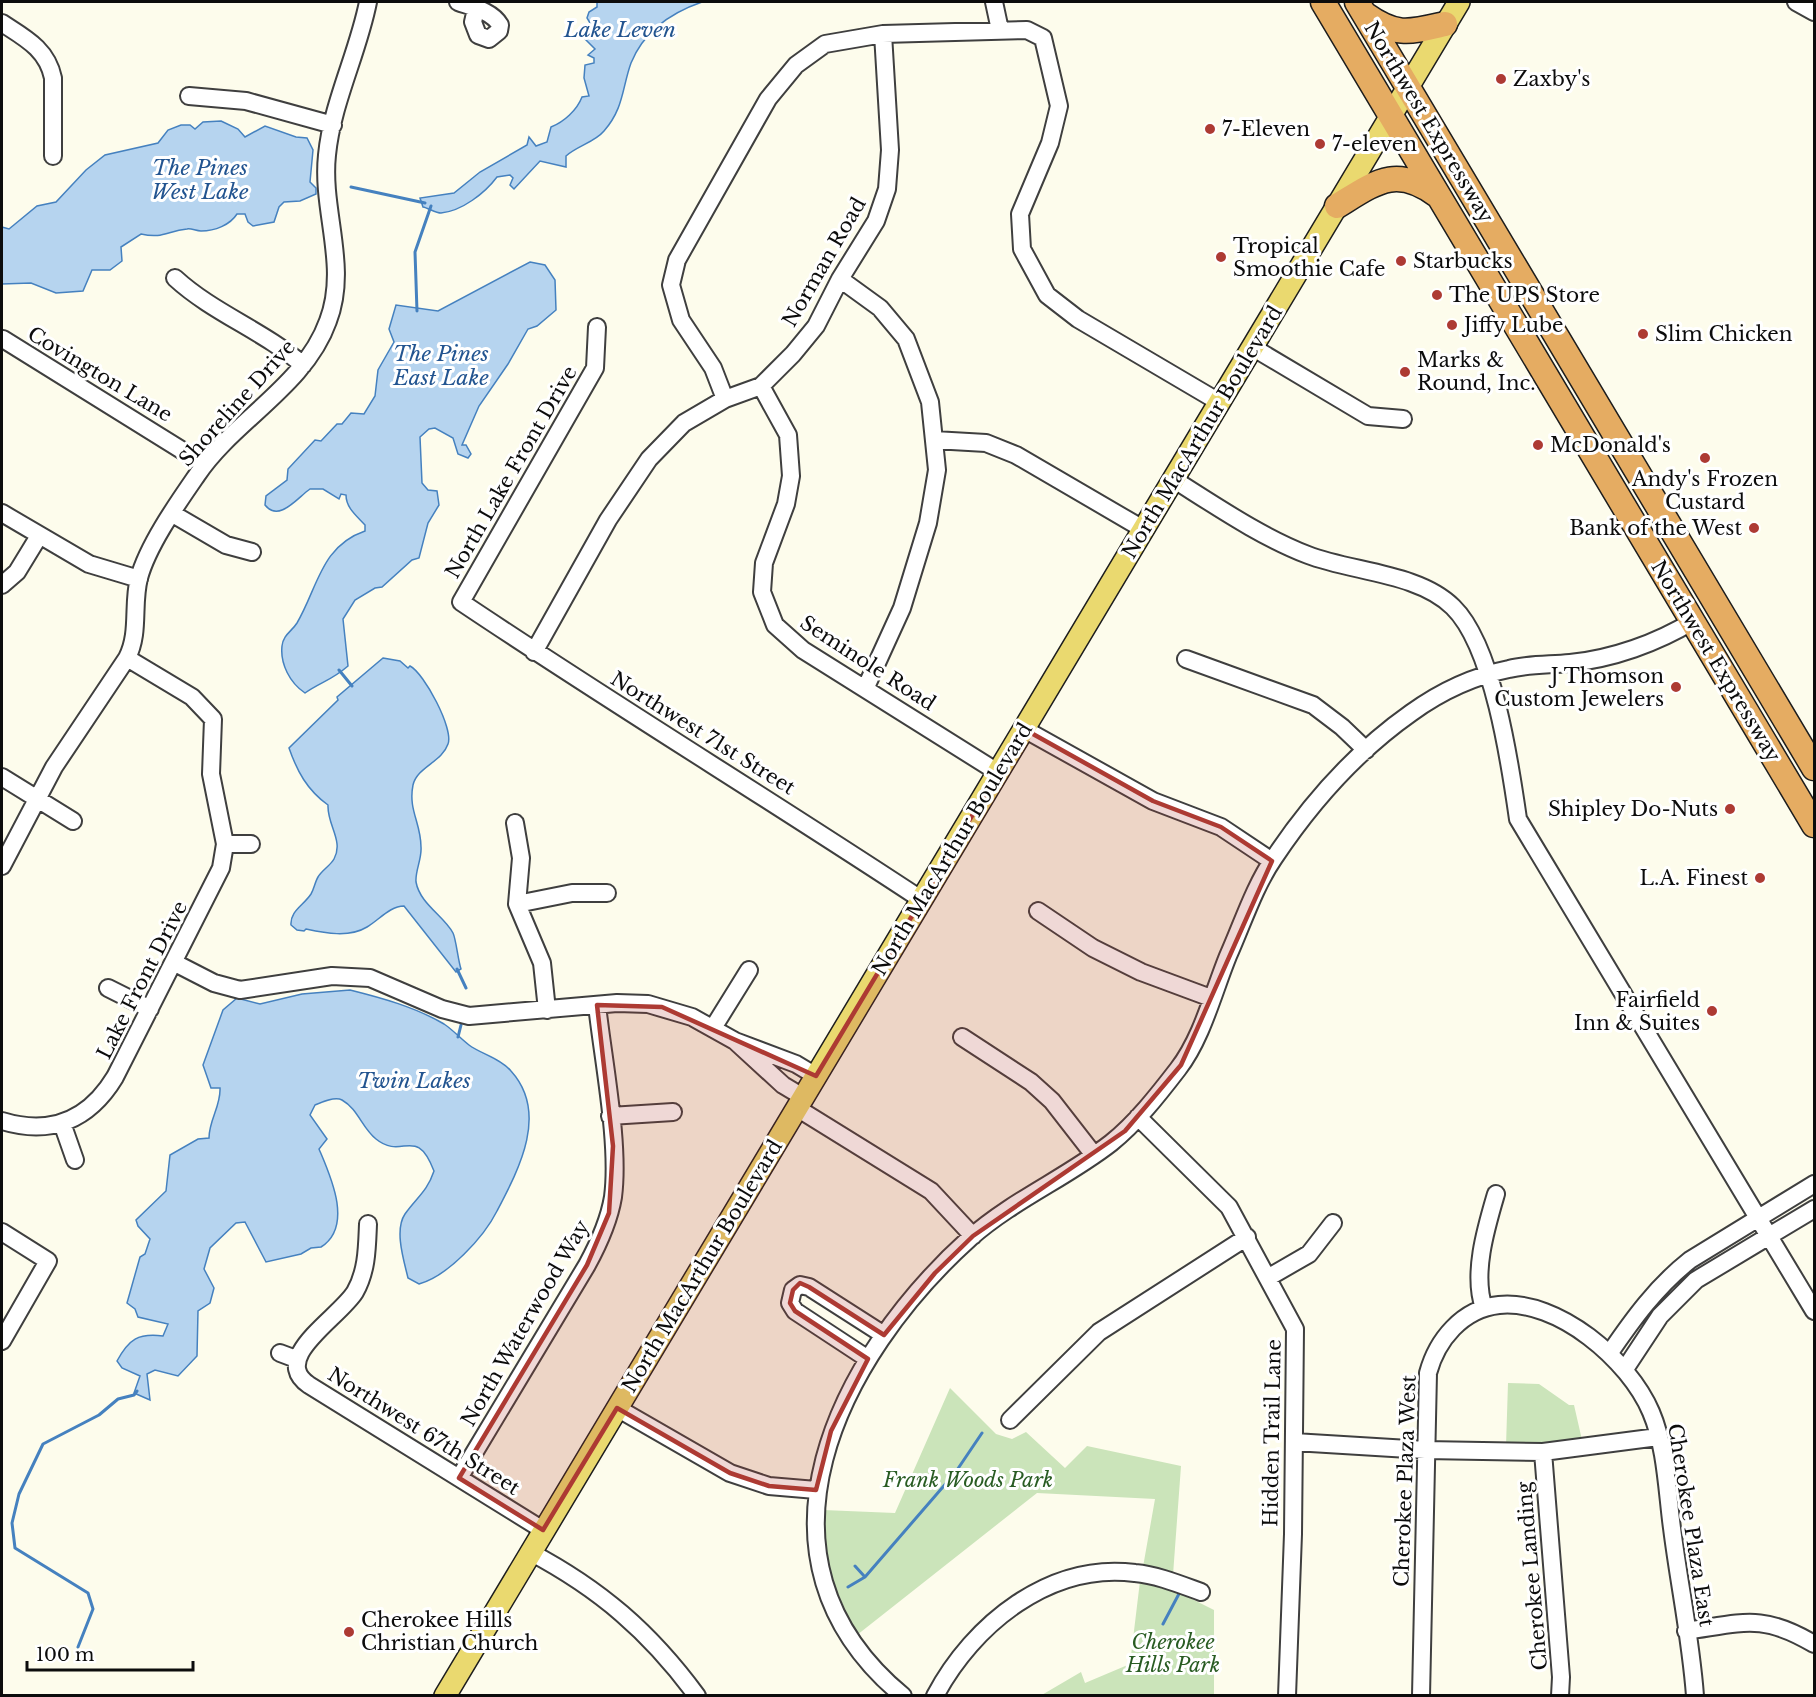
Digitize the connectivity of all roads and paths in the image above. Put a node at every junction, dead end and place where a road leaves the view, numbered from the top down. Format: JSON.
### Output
{"nodes":[{"id":1,"x":368,"y":2,"type":"edge"},
{"id":2,"x":458,"y":2,"type":"edge"},
{"id":3,"x":994,"y":2,"type":"edge"},
{"id":4,"x":1323,"y":2,"type":"edge"},
{"id":5,"x":1459,"y":2,"type":"edge"},
{"id":6,"x":1797,"y":2,"type":"edge"},
{"id":7,"x":1361,"y":7,"type":"edge"},
{"id":8,"x":476,"y":9,"type":"dead end"},
{"id":9,"x":1815,"y":12,"type":"edge"},
{"id":10,"x":2,"y":23,"type":"edge"},
{"id":11,"x":1446,"y":24,"type":"junction"},
{"id":12,"x":1000,"y":30,"type":"junction"},
{"id":13,"x":882,"y":34,"type":"junction"},
{"id":14,"x":1408,"y":87,"type":"junction"},
{"id":15,"x":189,"y":96,"type":"dead end"},
{"id":16,"x":1391,"y":115,"type":"junction"},
{"id":17,"x":333,"y":124,"type":"junction"},
{"id":18,"x":53,"y":156,"type":"dead end"},
{"id":19,"x":1440,"y":197,"type":"junction"},
{"id":20,"x":1337,"y":206,"type":"junction"},
{"id":21,"x":175,"y":278,"type":"dead end"},
{"id":22,"x":840,"y":279,"type":"junction"},
{"id":23,"x":597,"y":327,"type":"dead end"},
{"id":24,"x":3,"y":339,"type":"dead end"},
{"id":25,"x":1252,"y":347,"type":"junction"},
{"id":26,"x":303,"y":365,"type":"junction"},
{"id":27,"x":1547,"y":378,"type":"junction"},
{"id":28,"x":762,"y":386,"type":"junction"},
{"id":29,"x":725,"y":399,"type":"junction"},
{"id":30,"x":1218,"y":402,"type":"junction"},
{"id":31,"x":1403,"y":419,"type":"dead end"},
{"id":32,"x":1609,"y":423,"type":"junction"},
{"id":33,"x":934,"y":440,"type":"junction"},
{"id":34,"x":1585,"y":440,"type":"junction"},
{"id":35,"x":204,"y":464,"type":"junction"},
{"id":36,"x":1173,"y":479,"type":"junction"},
{"id":37,"x":1649,"y":492,"type":"junction"},
{"id":38,"x":2,"y":513,"type":"edge"},
{"id":39,"x":173,"y":514,"type":"junction"},
{"id":40,"x":1143,"y":529,"type":"junction"},
{"id":41,"x":39,"y":536,"type":"junction"},
{"id":42,"x":252,"y":552,"type":"dead end"},
{"id":43,"x":139,"y":579,"type":"junction"},
{"id":44,"x":2,"y":585,"type":"edge"},
{"id":45,"x":461,"y":602,"type":"joint"},
{"id":46,"x":1693,"y":621,"type":"junction"},
{"id":47,"x":534,"y":652,"type":"junction"},
{"id":48,"x":128,"y":658,"type":"junction"},
{"id":49,"x":1186,"y":659,"type":"dead end"},
{"id":50,"x":1487,"y":674,"type":"junction"},
{"id":51,"x":866,"y":687,"type":"junction"},
{"id":52,"x":1024,"y":729,"type":"junction"},
{"id":53,"x":1808,"y":747,"type":"edge"},
{"id":54,"x":1366,"y":750,"type":"junction"},
{"id":55,"x":1775,"y":760,"type":"junction"},
{"id":56,"x":999,"y":773,"type":"junction"},
{"id":57,"x":2,"y":777,"type":"edge"},
{"id":58,"x":36,"y":799,"type":"junction"},
{"id":59,"x":73,"y":821,"type":"dead end"},
{"id":60,"x":515,"y":823,"type":"dead end"},
{"id":61,"x":1815,"y":825,"type":"edge"},
{"id":62,"x":225,"y":844,"type":"junction"},
{"id":63,"x":250,"y":844,"type":"dead end"},
{"id":64,"x":1272,"y":861,"type":"junction"},
{"id":65,"x":2,"y":866,"type":"edge"},
{"id":66,"x":607,"y":893,"type":"dead end"},
{"id":67,"x":922,"y":900,"type":"junction"},
{"id":68,"x":517,"y":904,"type":"junction"},
{"id":69,"x":1038,"y":912,"type":"dead end"},
{"id":70,"x":175,"y":963,"type":"junction"},
{"id":71,"x":749,"y":970,"type":"dead end"},
{"id":72,"x":108,"y":988,"type":"dead end"},
{"id":73,"x":1211,"y":998,"type":"junction"},
{"id":74,"x":597,"y":1005,"type":"junction"},
{"id":75,"x":150,"y":1009,"type":"junction"},
{"id":76,"x":547,"y":1010,"type":"junction"},
{"id":77,"x":713,"y":1028,"type":"junction"},
{"id":78,"x":962,"y":1037,"type":"dead end"},
{"id":79,"x":735,"y":1041,"type":"junction"},
{"id":80,"x":816,"y":1076,"type":"junction"},
{"id":81,"x":800,"y":1102,"type":"junction"},
{"id":82,"x":673,"y":1112,"type":"dead end"},
{"id":83,"x":610,"y":1116,"type":"junction"},
{"id":84,"x":1138,"y":1118,"type":"junction"},
{"id":85,"x":2,"y":1120,"type":"edge"},
{"id":86,"x":62,"y":1123,"type":"junction"},
{"id":87,"x":1094,"y":1155,"type":"junction"},
{"id":88,"x":75,"y":1160,"type":"dead end"},
{"id":89,"x":1815,"y":1184,"type":"edge"},
{"id":90,"x":1496,"y":1194,"type":"dead end"},
{"id":91,"x":1815,"y":1209,"type":"edge"},
{"id":92,"x":1759,"y":1217,"type":"junction"},
{"id":93,"x":1334,"y":1223,"type":"dead end"},
{"id":94,"x":368,"y":1224,"type":"dead end"},
{"id":95,"x":2,"y":1232,"type":"edge"},
{"id":96,"x":1770,"y":1235,"type":"junction"},
{"id":97,"x":973,"y":1236,"type":"junction"},
{"id":98,"x":1246,"y":1237,"type":"junction"},
{"id":99,"x":1269,"y":1277,"type":"junction"},
{"id":100,"x":1484,"y":1308,"type":"junction"},
{"id":101,"x":1815,"y":1311,"type":"edge"},
{"id":102,"x":884,"y":1335,"type":"junction"},
{"id":103,"x":2,"y":1341,"type":"edge"},
{"id":104,"x":1609,"y":1354,"type":"junction"},
{"id":105,"x":868,"y":1359,"type":"junction"},
{"id":106,"x":1625,"y":1369,"type":"junction"},
{"id":107,"x":617,"y":1408,"type":"junction"},
{"id":108,"x":1010,"y":1420,"type":"dead end"},
{"id":109,"x":1658,"y":1437,"type":"junction"},
{"id":110,"x":1294,"y":1442,"type":"junction"},
{"id":111,"x":1425,"y":1450,"type":"junction"},
{"id":112,"x":1544,"y":1452,"type":"junction"},
{"id":113,"x":459,"y":1478,"type":"junction"},
{"id":114,"x":816,"y":1490,"type":"junction"},
{"id":115,"x":543,"y":1530,"type":"junction"},
{"id":116,"x":530,"y":1552,"type":"junction"},
{"id":117,"x":1201,"y":1592,"type":"dead end"},
{"id":118,"x":1686,"y":1631,"type":"junction"},
{"id":119,"x":1815,"y":1644,"type":"edge"},
{"id":120,"x":453,"y":1693,"type":"edge"},
{"id":121,"x":697,"y":1695,"type":"edge"},
{"id":122,"x":903,"y":1695,"type":"edge"},
{"id":123,"x":935,"y":1695,"type":"edge"},
{"id":124,"x":1287,"y":1695,"type":"edge"},
{"id":125,"x":1421,"y":1695,"type":"edge"},
{"id":126,"x":1560,"y":1695,"type":"edge"},
{"id":127,"x":1695,"y":1695,"type":"edge"}],
"edges":[{"from":1,"to":17,"type":"street","name":"Shoreline Drive"},
{"from":2,"to":8,"type":"street"},
{"from":3,"to":12,"type":"street"},
{"from":4,"to":16,"type":"highway","name":"Northwest Expressway"},
{"from":5,"to":11,"type":"main road","name":"North MacArthur Boulevard"},
{"from":6,"to":9,"type":"street"},
{"from":7,"to":11,"type":"highway"},
{"from":7,"to":14,"type":"highway","name":"Northwest Expressway"},
{"from":10,"to":18,"type":"street"},
{"from":11,"to":14,"type":"main road","name":"North MacArthur Boulevard"},
{"from":12,"to":13,"type":"street"},
{"from":12,"to":30,"type":"street"},
{"from":13,"to":22,"type":"street","name":"Norman Road"},
{"from":13,"to":29,"type":"street"},
{"from":14,"to":16,"type":"main road","name":"North MacArthur Boulevard"},
{"from":14,"to":32,"type":"highway","name":"Northwest Expressway"},
{"from":15,"to":17,"type":"street"},
{"from":16,"to":19,"type":"highway","name":"Northwest Expressway"},
{"from":16,"to":20,"type":"main road","name":"North MacArthur Boulevard"},
{"from":17,"to":26,"type":"street","name":"Shoreline Drive"},
{"from":19,"to":20,"type":"highway"},
{"from":19,"to":27,"type":"highway","name":"Northwest Expressway"},
{"from":20,"to":25,"type":"main road","name":"North MacArthur Boulevard"},
{"from":21,"to":26,"type":"street"},
{"from":22,"to":28,"type":"street","name":"Norman Road"},
{"from":22,"to":33,"type":"street"},
{"from":23,"to":45,"type":"street","name":"North Lake Front Drive"},
{"from":24,"to":35,"type":"street","name":"Covington Lane"},
{"from":25,"to":30,"type":"main road","name":"North MacArthur Boulevard"},
{"from":25,"to":31,"type":"street"},
{"from":26,"to":35,"type":"street","name":"Shoreline Drive"},
{"from":27,"to":32,"type":"highway"},
{"from":27,"to":34,"type":"highway","name":"Northwest Expressway"},
{"from":28,"to":29,"type":"street","name":"Norman Road"},
{"from":28,"to":51,"type":"street","name":"Seminole Road"},
{"from":29,"to":47,"type":"street","name":"Norman Road"},
{"from":30,"to":36,"type":"main road","name":"North MacArthur Boulevard"},
{"from":32,"to":37,"type":"highway","name":"Northwest Expressway"},
{"from":33,"to":40,"type":"street"},
{"from":33,"to":51,"type":"street"},
{"from":34,"to":37,"type":"highway"},
{"from":34,"to":46,"type":"highway","name":"Northwest Expressway"},
{"from":35,"to":39,"type":"street","name":"Shoreline Drive"},
{"from":36,"to":40,"type":"main road","name":"North MacArthur Boulevard"},
{"from":36,"to":50,"type":"street"},
{"from":37,"to":53,"type":"highway","name":"Northwest Expressway"},
{"from":38,"to":41,"type":"street"},
{"from":39,"to":42,"type":"street"},
{"from":39,"to":43,"type":"street","name":"Shoreline Drive"},
{"from":40,"to":52,"type":"main road","name":"North MacArthur Boulevard"},
{"from":41,"to":43,"type":"street"},
{"from":41,"to":44,"type":"street"},
{"from":43,"to":48,"type":"street","name":"Shoreline Drive"},
{"from":45,"to":47,"type":"street","name":"Northwest 71st Street"},
{"from":46,"to":50,"type":"street"},
{"from":46,"to":55,"type":"highway","name":"Northwest Expressway"},
{"from":47,"to":67,"type":"street","name":"Northwest 71st Street"},
{"from":48,"to":58,"type":"street","name":"Shoreline Drive"},
{"from":48,"to":62,"type":"street","name":"Lake Front Drive"},
{"from":49,"to":54,"type":"street"},
{"from":50,"to":54,"type":"street"},
{"from":50,"to":92,"type":"street"},
{"from":51,"to":56,"type":"street","name":"Seminole Road"},
{"from":52,"to":56,"type":"main road","name":"North MacArthur Boulevard"},
{"from":52,"to":64,"type":"street"},
{"from":53,"to":55,"type":"highway"},
{"from":54,"to":64,"type":"street"},
{"from":55,"to":61,"type":"highway","name":"Northwest Expressway"},
{"from":56,"to":67,"type":"main road","name":"North MacArthur Boulevard"},
{"from":57,"to":58,"type":"street"},
{"from":58,"to":59,"type":"street"},
{"from":58,"to":65,"type":"street","name":"Shoreline Drive"},
{"from":60,"to":68,"type":"street"},
{"from":62,"to":63,"type":"street"},
{"from":62,"to":70,"type":"street","name":"Lake Front Drive"},
{"from":64,"to":73,"type":"street"},
{"from":66,"to":68,"type":"street"},
{"from":67,"to":80,"type":"main road","name":"North MacArthur Boulevard"},
{"from":68,"to":76,"type":"street"},
{"from":69,"to":73,"type":"street"},
{"from":70,"to":75,"type":"street","name":"Lake Front Drive"},
{"from":70,"to":76,"type":"street"},
{"from":71,"to":77,"type":"street"},
{"from":72,"to":75,"type":"street"},
{"from":73,"to":84,"type":"street"},
{"from":74,"to":76,"type":"street"},
{"from":74,"to":77,"type":"street"},
{"from":74,"to":83,"type":"street","name":"North Waterwood Way"},
{"from":75,"to":86,"type":"street","name":"Lake Front Drive"},
{"from":77,"to":79,"type":"street"},
{"from":78,"to":87,"type":"street"},
{"from":79,"to":80,"type":"street"},
{"from":79,"to":81,"type":"street"},
{"from":80,"to":81,"type":"main road","name":"North MacArthur Boulevard"},
{"from":81,"to":97,"type":"street"},
{"from":81,"to":107,"type":"main road","name":"North MacArthur Boulevard"},
{"from":82,"to":83,"type":"street"},
{"from":83,"to":113,"type":"street","name":"North Waterwood Way"},
{"from":84,"to":87,"type":"street"},
{"from":84,"to":98,"type":"street","name":"Hidden Trail Lane"},
{"from":85,"to":86,"type":"street","name":"Lake Front Drive"},
{"from":86,"to":88,"type":"street"},
{"from":87,"to":97,"type":"street"},
{"from":89,"to":92,"type":"street"},
{"from":90,"to":100,"type":"street"},
{"from":91,"to":96,"type":"street"},
{"from":92,"to":96,"type":"street"},
{"from":92,"to":104,"type":"street"},
{"from":93,"to":99,"type":"street"},
{"from":94,"to":113,"type":"street","name":"Northwest 67th Street"},
{"from":95,"to":103,"type":"street"},
{"from":96,"to":101,"type":"street"},
{"from":96,"to":106,"type":"street"},
{"from":97,"to":102,"type":"street"},
{"from":98,"to":99,"type":"street","name":"Hidden Trail Lane"},
{"from":98,"to":108,"type":"street"},
{"from":99,"to":110,"type":"street","name":"Hidden Trail Lane"},
{"from":100,"to":104,"type":"street","name":"Cherokee Plaza West"},
{"from":100,"to":111,"type":"street","name":"Cherokee Plaza West"},
{"from":102,"to":105,"type":"street"},
{"from":102,"to":105,"type":"street"},
{"from":104,"to":106,"type":"street","name":"Cherokee Plaza West"},
{"from":105,"to":114,"type":"street"},
{"from":106,"to":109,"type":"street","name":"Cherokee Plaza East"},
{"from":107,"to":114,"type":"street"},
{"from":107,"to":115,"type":"main road","name":"North MacArthur Boulevard"},
{"from":109,"to":112,"type":"street"},
{"from":109,"to":118,"type":"street","name":"Cherokee Plaza East"},
{"from":110,"to":111,"type":"street"},
{"from":110,"to":124,"type":"street","name":"Hidden Trail Lane"},
{"from":111,"to":112,"type":"street"},
{"from":111,"to":125,"type":"street","name":"Cherokee Plaza West"},
{"from":112,"to":126,"type":"street","name":"Cherokee Landing"},
{"from":113,"to":115,"type":"street","name":"Northwest 67th Street"},
{"from":114,"to":122,"type":"street"},
{"from":115,"to":116,"type":"main road","name":"North MacArthur Boulevard"},
{"from":116,"to":120,"type":"main road","name":"North MacArthur Boulevard"},
{"from":116,"to":121,"type":"street"},
{"from":117,"to":123,"type":"street"},
{"from":118,"to":119,"type":"street"},
{"from":118,"to":127,"type":"street","name":"Cherokee Plaza East"}]}
